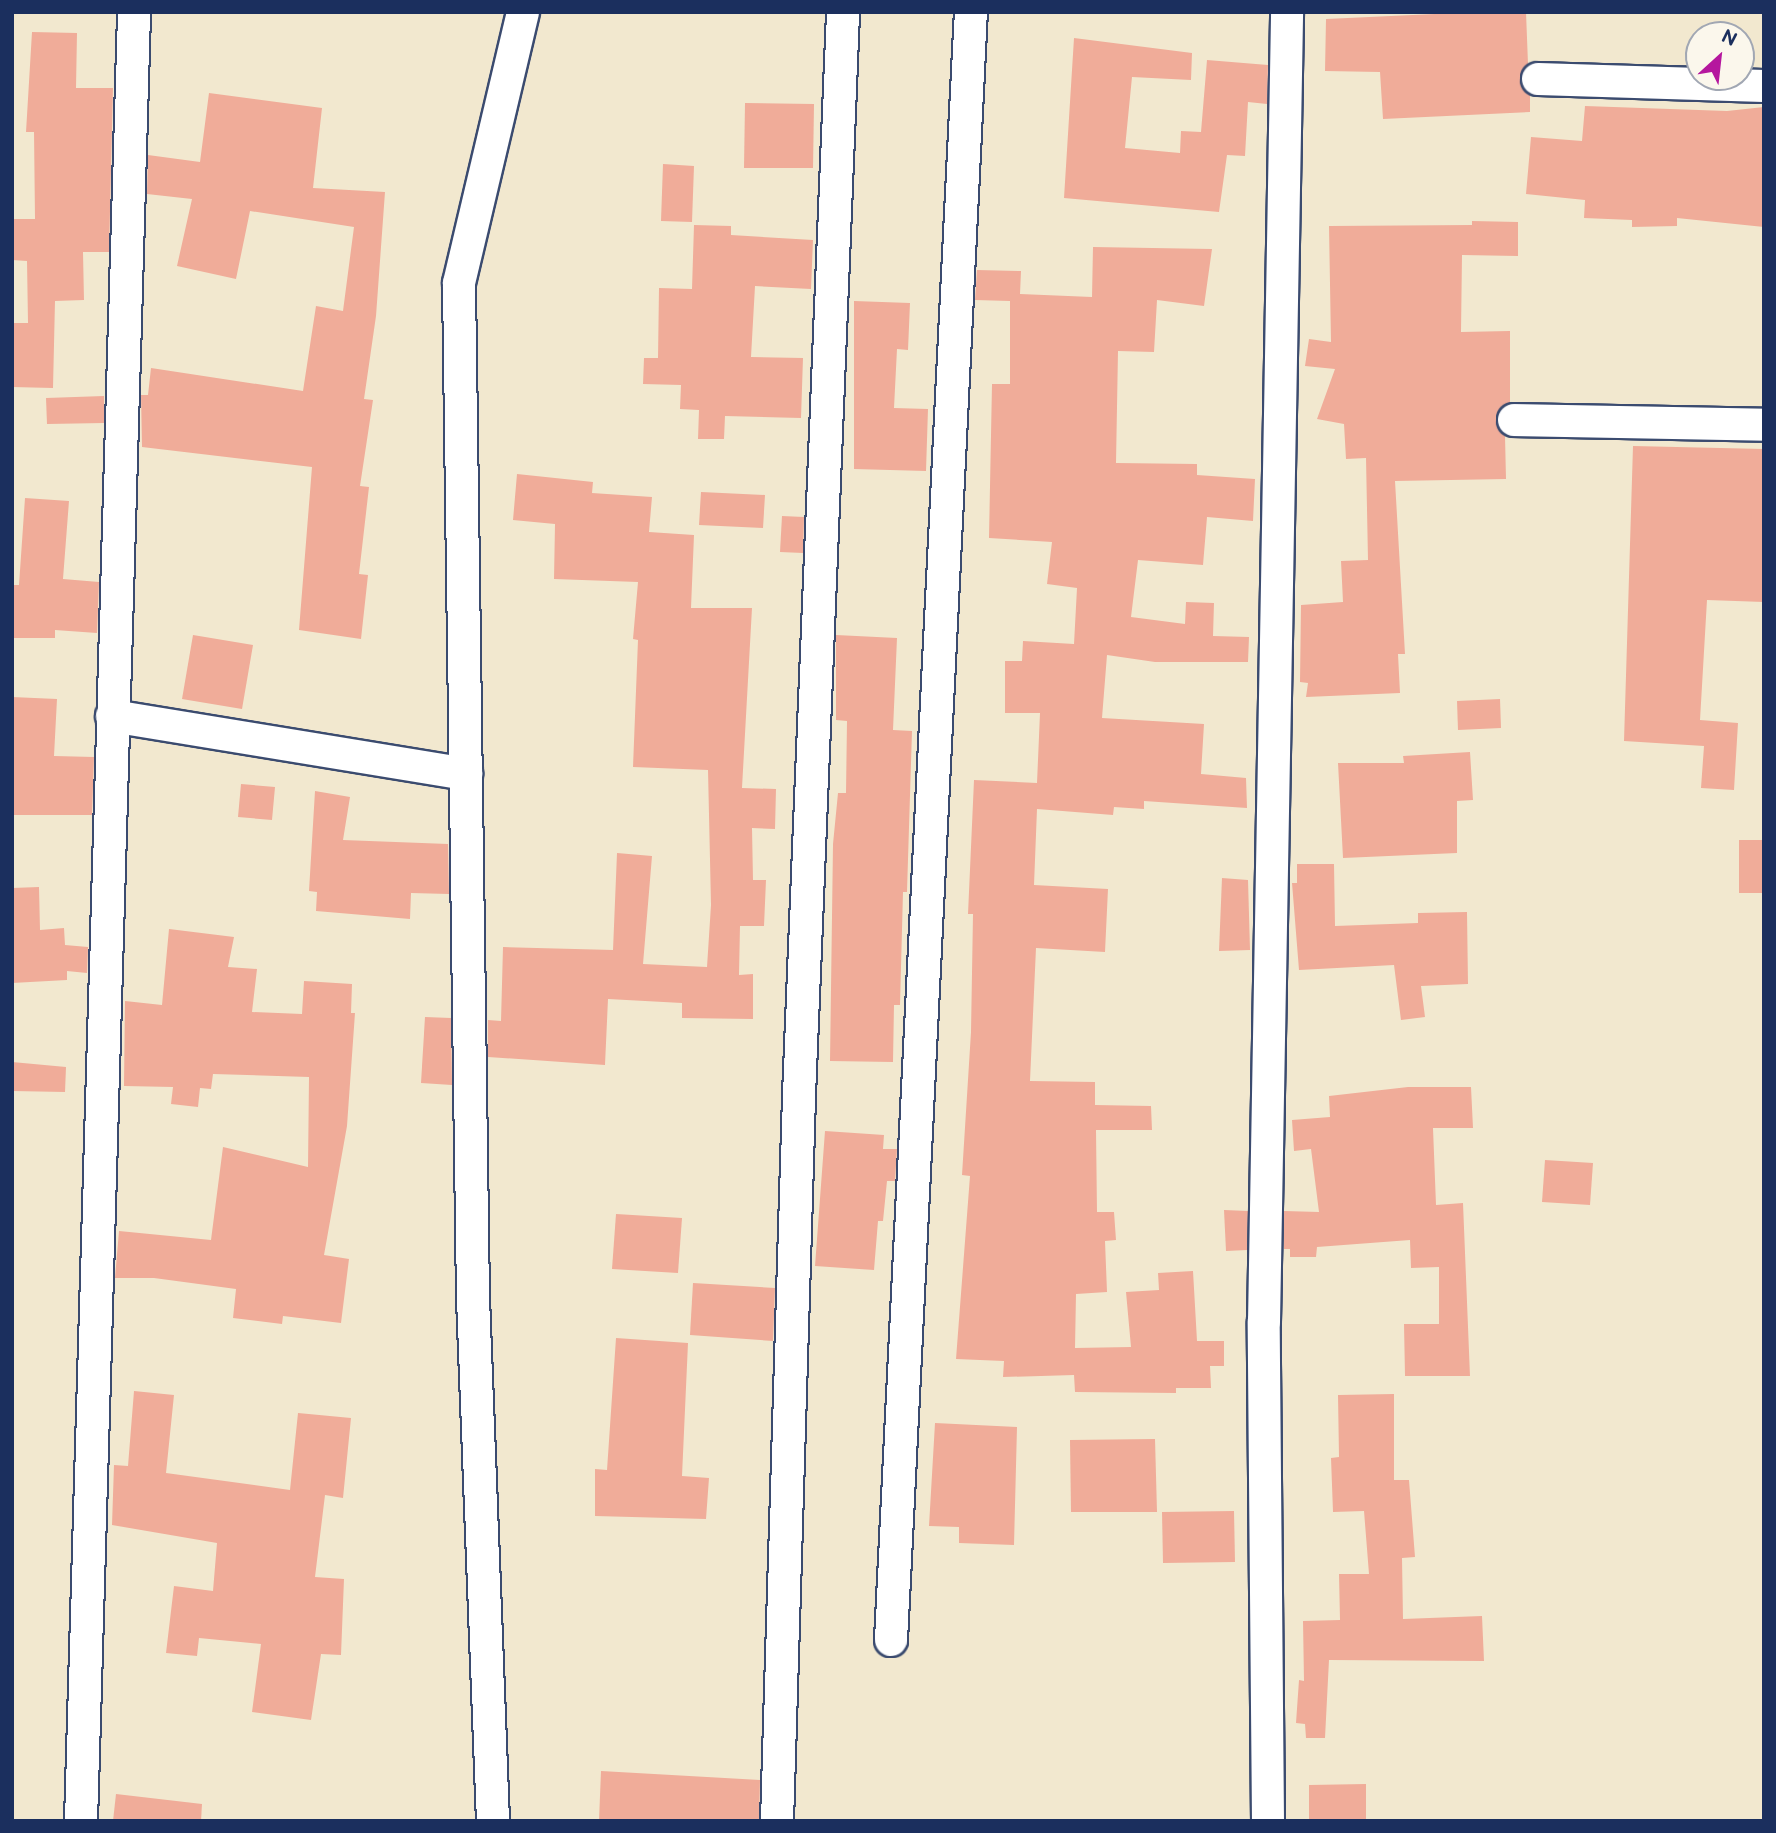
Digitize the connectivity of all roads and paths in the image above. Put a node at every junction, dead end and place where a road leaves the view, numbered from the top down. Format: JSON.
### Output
{"nodes":[{"id":1,"x":134,"y":12,"type":"edge"},
{"id":2,"x":523,"y":12,"type":"edge"},
{"id":3,"x":843,"y":12,"type":"edge"},
{"id":4,"x":971,"y":12,"type":"edge"},
{"id":5,"x":1287,"y":12,"type":"edge"},
{"id":6,"x":1538,"y":79,"type":"dead end"},
{"id":7,"x":1764,"y":86,"type":"edge"},
{"id":8,"x":1514,"y":420,"type":"dead end"},
{"id":9,"x":1764,"y":425,"type":"edge"},
{"id":10,"x":112,"y":716,"type":"junction"},
{"id":11,"x":466,"y":774,"type":"junction"},
{"id":12,"x":891,"y":1640,"type":"dead end"},
{"id":13,"x":80,"y":1821,"type":"edge"},
{"id":14,"x":493,"y":1821,"type":"edge"},
{"id":15,"x":777,"y":1821,"type":"edge"},
{"id":16,"x":1268,"y":1821,"type":"edge"}],
"edges":[{"from":1,"to":10,"type":"street"},
{"from":2,"to":11,"type":"street"},
{"from":3,"to":15,"type":"street"},
{"from":4,"to":12,"type":"street"},
{"from":5,"to":16,"type":"street"},
{"from":6,"to":7,"type":"street"},
{"from":8,"to":9,"type":"street"},
{"from":10,"to":11,"type":"street"},
{"from":10,"to":13,"type":"street"},
{"from":11,"to":14,"type":"street"}]}
